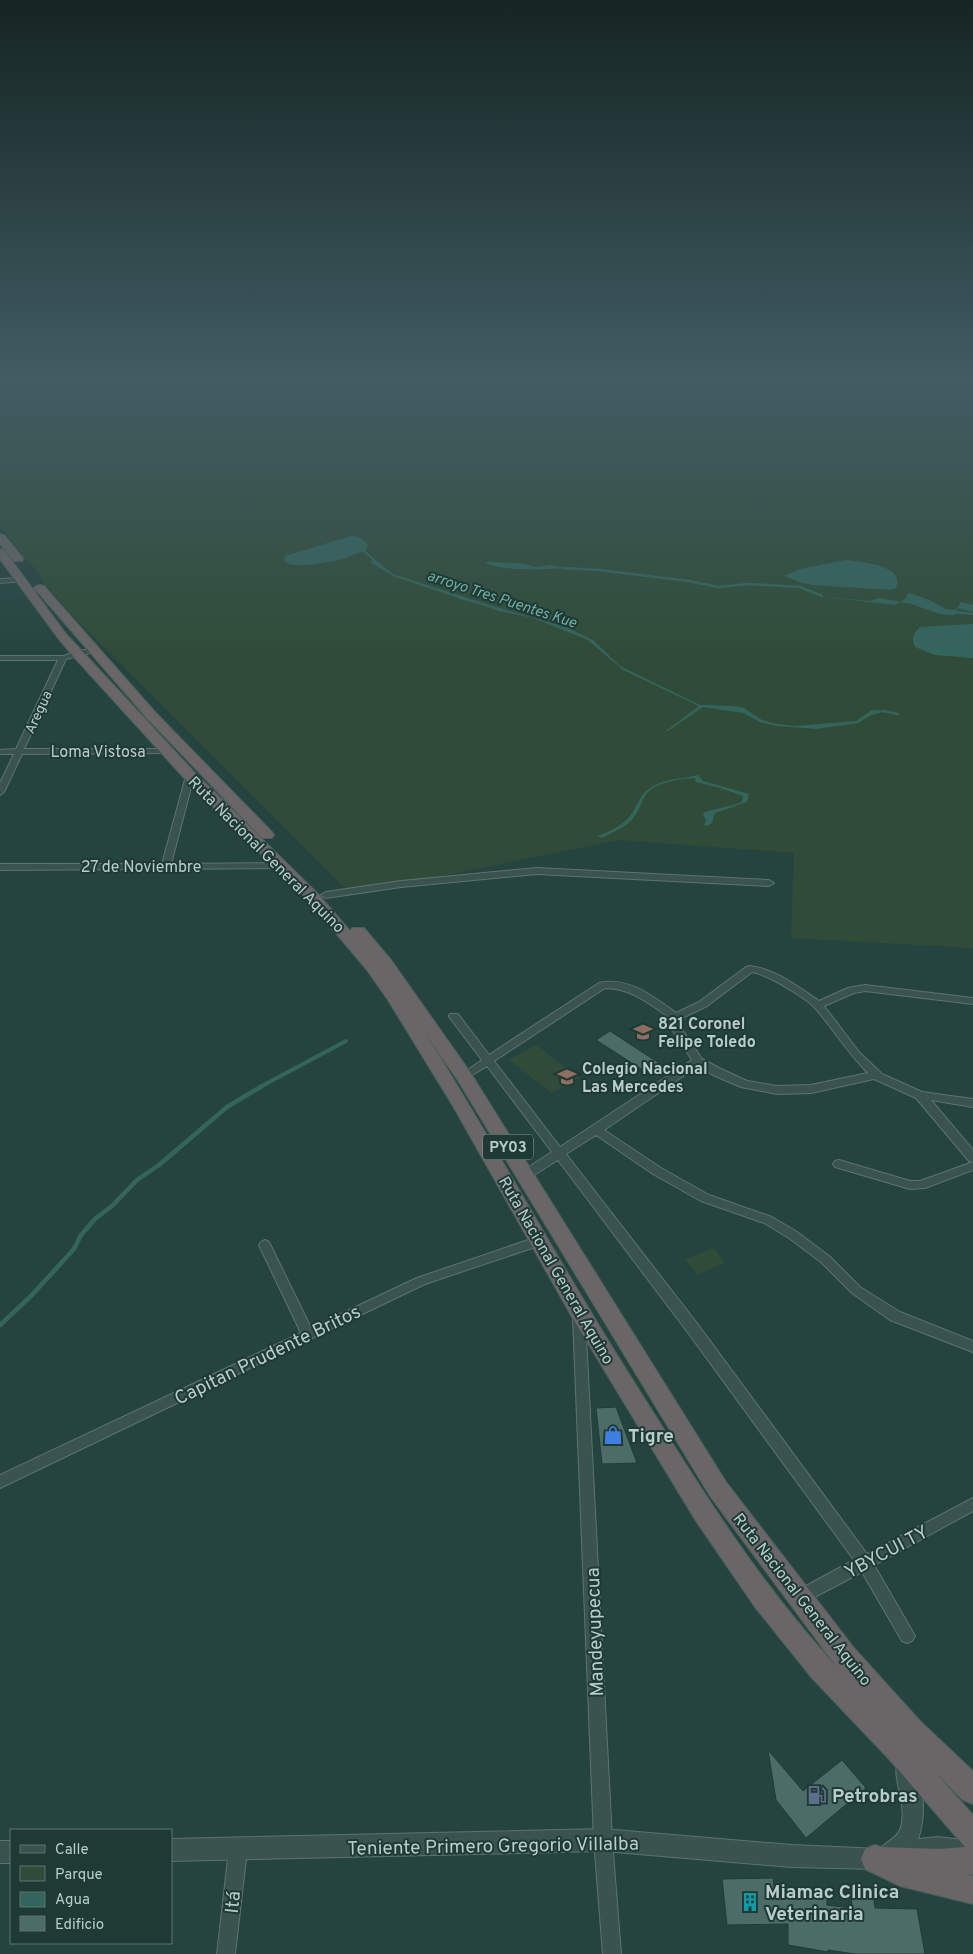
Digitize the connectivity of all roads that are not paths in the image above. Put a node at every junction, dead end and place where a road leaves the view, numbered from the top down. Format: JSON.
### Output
{"nodes":[{"id":1,"x":0,"y":537,"type":"edge"},
{"id":2,"x":0,"y":552,"type":"edge"},
{"id":3,"x":22,"y":580,"type":"junction"},
{"id":4,"x":0,"y":581,"type":"edge"},
{"id":5,"x":77,"y":654,"type":"junction"},
{"id":6,"x":0,"y":658,"type":"edge"},
{"id":7,"x":167,"y":751,"type":"junction"},
{"id":8,"x":0,"y":752,"type":"edge"},
{"id":9,"x":20,"y":752,"type":"junction"},
{"id":10,"x":190,"y":776,"type":"junction"},
{"id":11,"x":0,"y":792,"type":"edge"},
{"id":12,"x":166,"y":866,"type":"junction"},
{"id":13,"x":282,"y":866,"type":"junction"},
{"id":14,"x":0,"y":867,"type":"edge"},
{"id":15,"x":769,"y":883,"type":"dead end"},
{"id":16,"x":326,"y":895,"type":"junction"},
{"id":17,"x":973,"y":1001,"type":"edge"},
{"id":18,"x":818,"y":1005,"type":"junction"},
{"id":19,"x":454,"y":1016,"type":"dead end"},
{"id":20,"x":675,"y":1017,"type":"junction"},
{"id":21,"x":487,"y":1061,"type":"junction"},
{"id":22,"x":698,"y":1061,"type":"junction"},
{"id":23,"x":875,"y":1075,"type":"junction"},
{"id":24,"x":464,"y":1076,"type":"junction"},
{"id":25,"x":920,"y":1095,"type":"junction"},
{"id":26,"x":973,"y":1103,"type":"edge"},
{"id":27,"x":596,"y":1130,"type":"junction"},
{"id":28,"x":560,"y":1153,"type":"junction"},
{"id":29,"x":973,"y":1158,"type":"edge"},
{"id":30,"x":840,"y":1164,"type":"dead end"},
{"id":31,"x":973,"y":1166,"type":"edge"},
{"id":32,"x":525,"y":1175,"type":"junction"},
{"id":33,"x":540,"y":1242,"type":"junction"},
{"id":34,"x":264,"y":1246,"type":"dead end"},
{"id":35,"x":579,"y":1311,"type":"junction"},
{"id":36,"x":308,"y":1334,"type":"junction"},
{"id":37,"x":973,"y":1347,"type":"edge"},
{"id":38,"x":0,"y":1482,"type":"edge"},
{"id":39,"x":973,"y":1504,"type":"edge"},
{"id":40,"x":864,"y":1562,"type":"junction"},
{"id":41,"x":799,"y":1598,"type":"junction"},
{"id":42,"x":907,"y":1636,"type":"dead end"},
{"id":43,"x":898,"y":1750,"type":"junction"},
{"id":44,"x":973,"y":1790,"type":"edge"},
{"id":45,"x":973,"y":1836,"type":"edge"},
{"id":46,"x":603,"y":1840,"type":"junction"},
{"id":47,"x":172,"y":1850,"type":"edge"},
{"id":48,"x":238,"y":1850,"type":"junction"},
{"id":49,"x":973,"y":1852,"type":"edge"},
{"id":50,"x":875,"y":1859,"type":"junction"},
{"id":51,"x":973,"y":1860,"type":"edge"},
{"id":52,"x":973,"y":1890,"type":"edge"},
{"id":53,"x":226,"y":1954,"type":"edge"},
{"id":54,"x":612,"y":1954,"type":"edge"}],
"edges":[{"from":1,"to":5,"type":"highway","name":"Ruta Nacional General Aquino","number":"PY03"},
{"from":2,"to":3,"type":"highway","name":"Ruta Nacional General Aquino","number":"PY03"},
{"from":3,"to":4,"type":"street"},
{"from":3,"to":5,"type":"highway","name":"Ruta Nacional General Aquino","number":"PY03"},
{"from":5,"to":6,"type":"street"},
{"from":5,"to":7,"type":"highway","name":"Ruta Nacional General Aquino","number":"PY03"},
{"from":5,"to":9,"type":"street","name":"Aregua"},
{"from":5,"to":16,"type":"highway","name":"Ruta Nacional General Aquino","number":"PY03"},
{"from":7,"to":9,"type":"street","name":"Loma Vistosa"},
{"from":7,"to":10,"type":"highway","name":"Ruta Nacional General Aquino","number":"PY03"},
{"from":8,"to":9,"type":"street","name":"Loma Vistosa"},
{"from":9,"to":11,"type":"street","name":"Aregua"},
{"from":10,"to":12,"type":"street"},
{"from":10,"to":13,"type":"highway","name":"Ruta Nacional General Aquino","number":"PY03"},
{"from":12,"to":13,"type":"street","name":"27 de Noviembre"},
{"from":12,"to":14,"type":"street","name":"27 de Noviembre"},
{"from":13,"to":33,"type":"highway","name":"Ruta Nacional General Aquino","number":"PY03"},
{"from":15,"to":16,"type":"street"},
{"from":16,"to":24,"type":"highway","name":"Ruta Nacional General Aquino","number":"PY03"},
{"from":17,"to":18,"type":"street"},
{"from":18,"to":20,"type":"street"},
{"from":18,"to":23,"type":"street"},
{"from":19,"to":21,"type":"street"},
{"from":20,"to":21,"type":"street"},
{"from":20,"to":22,"type":"street"},
{"from":21,"to":24,"type":"street"},
{"from":21,"to":28,"type":"street"},
{"from":22,"to":23,"type":"street"},
{"from":22,"to":27,"type":"street"},
{"from":23,"to":25,"type":"street"},
{"from":24,"to":32,"type":"highway","name":"Ruta Nacional General Aquino","number":"PY03"},
{"from":25,"to":26,"type":"street"},
{"from":25,"to":29,"type":"street"},
{"from":27,"to":28,"type":"street"},
{"from":27,"to":37,"type":"street"},
{"from":28,"to":32,"type":"street"},
{"from":28,"to":40,"type":"street"},
{"from":30,"to":31,"type":"street"},
{"from":32,"to":41,"type":"highway","name":"Ruta Nacional General Aquino","number":"PY03"},
{"from":33,"to":35,"type":"highway","name":"Ruta Nacional General Aquino","number":"PY03"},
{"from":33,"to":36,"type":"street","name":"Capitan Prudente Britos"},
{"from":34,"to":36,"type":"street"},
{"from":35,"to":43,"type":"highway","name":"Ruta Nacional General Aquino","number":"PY03"},
{"from":35,"to":46,"type":"street","name":"Mandeyupecua"},
{"from":36,"to":38,"type":"street","name":"Capitan Prudente Britos"},
{"from":39,"to":40,"type":"street","name":"YBYCUI TY"},
{"from":40,"to":41,"type":"street","name":"YBYCUI TY"},
{"from":40,"to":42,"type":"street"},
{"from":41,"to":44,"type":"highway","name":"Ruta Nacional General Aquino","number":"PY03"},
{"from":43,"to":45,"type":"highway","name":"Ruta Nacional General Aquino","number":"PY03"},
{"from":43,"to":50,"type":"street"},
{"from":46,"to":48,"type":"street","name":"Teniente Primero Gregorio Villalba"},
{"from":46,"to":50,"type":"street","name":"Teniente Primero Gregorio Villalba"},
{"from":46,"to":54,"type":"street","name":"Mandeyupecua"},
{"from":47,"to":48,"type":"street","name":"Teniente Primero Gregorio Villalba"},
{"from":48,"to":53,"type":"street","name":"Itá"},
{"from":49,"to":50,"type":"street"},
{"from":50,"to":51,"type":"highway"},
{"from":50,"to":52,"type":"highway"}]}
